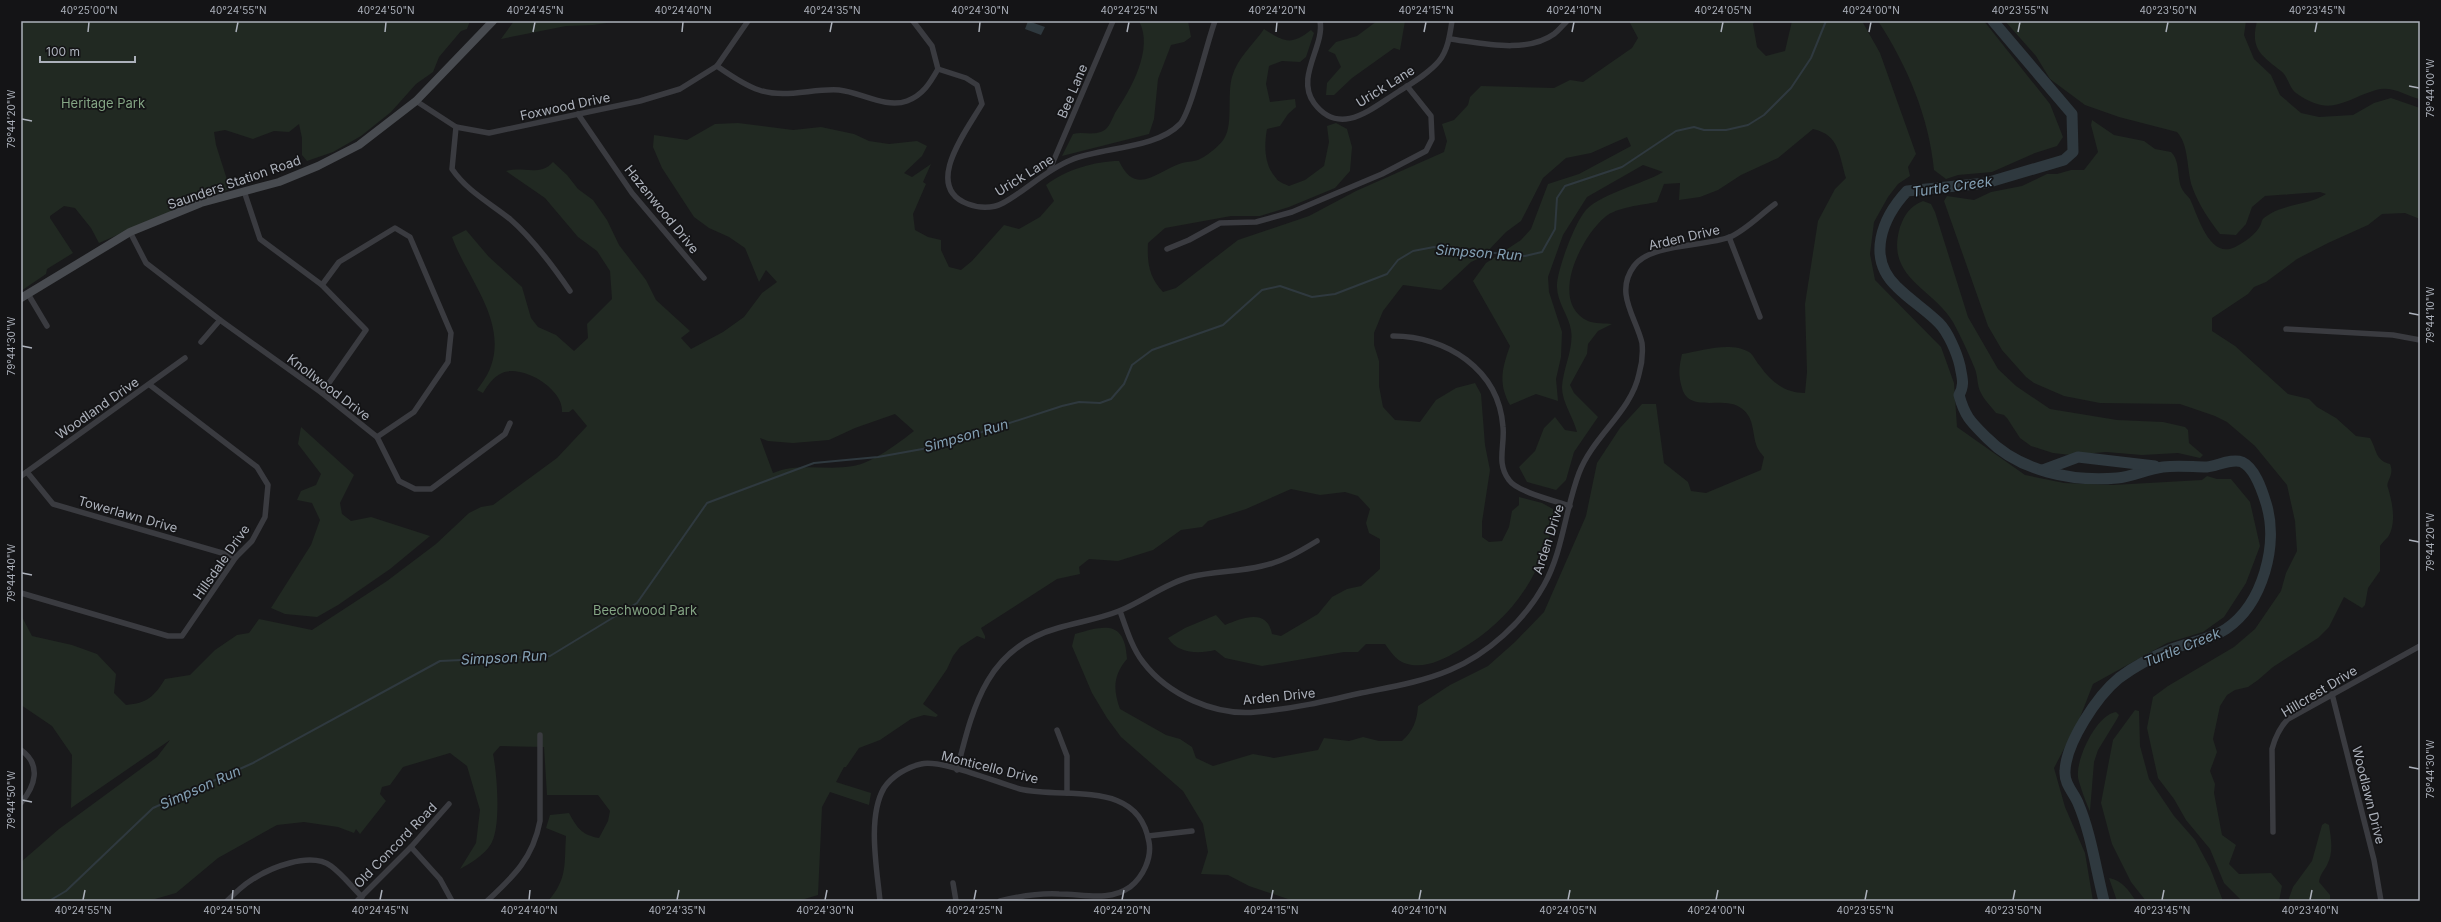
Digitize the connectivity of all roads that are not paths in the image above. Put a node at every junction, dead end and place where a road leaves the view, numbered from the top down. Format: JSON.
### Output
{"nodes":[{"id":1,"x":493,"y":21,"type":"edge"},
{"id":2,"x":748,"y":21,"type":"edge"},
{"id":3,"x":913,"y":21,"type":"edge"},
{"id":4,"x":1113,"y":21,"type":"edge"},
{"id":5,"x":1215,"y":21,"type":"edge"},
{"id":6,"x":1320,"y":21,"type":"edge"},
{"id":7,"x":1452,"y":21,"type":"edge"},
{"id":8,"x":1567,"y":21,"type":"edge"},
{"id":9,"x":1450,"y":39,"type":"junction"},
{"id":10,"x":717,"y":66,"type":"junction"},
{"id":11,"x":938,"y":69,"type":"junction"},
{"id":12,"x":1407,"y":86,"type":"junction"},
{"id":13,"x":416,"y":101,"type":"junction"},
{"id":14,"x":578,"y":114,"type":"junction"},
{"id":15,"x":456,"y":127,"type":"junction"},
{"id":16,"x":1050,"y":169,"type":"junction"},
{"id":17,"x":244,"y":191,"type":"junction"},
{"id":18,"x":1775,"y":204,"type":"dead end"},
{"id":19,"x":130,"y":232,"type":"junction"},
{"id":20,"x":1729,"y":237,"type":"junction"},
{"id":21,"x":1167,"y":248,"type":"dead end"},
{"id":22,"x":704,"y":278,"type":"dead end"},
{"id":23,"x":322,"y":285,"type":"junction"},
{"id":24,"x":570,"y":291,"type":"dead end"},
{"id":25,"x":24,"y":296,"type":"edge"},
{"id":26,"x":1760,"y":317,"type":"dead end"},
{"id":27,"x":220,"y":320,"type":"junction"},
{"id":28,"x":46,"y":326,"type":"dead end"},
{"id":29,"x":2286,"y":329,"type":"dead end"},
{"id":30,"x":1393,"y":336,"type":"dead end"},
{"id":31,"x":2420,"y":340,"type":"edge"},
{"id":32,"x":201,"y":342,"type":"dead end"},
{"id":33,"x":185,"y":358,"type":"dead end"},
{"id":34,"x":150,"y":385,"type":"junction"},
{"id":35,"x":322,"y":392,"type":"junction"},
{"id":36,"x":510,"y":423,"type":"dead end"},
{"id":37,"x":377,"y":437,"type":"junction"},
{"id":38,"x":27,"y":472,"type":"junction"},
{"id":39,"x":21,"y":476,"type":"edge"},
{"id":40,"x":1570,"y":506,"type":"junction"},
{"id":41,"x":1317,"y":541,"type":"dead end"},
{"id":42,"x":236,"y":557,"type":"junction"},
{"id":43,"x":21,"y":593,"type":"edge"},
{"id":44,"x":1120,"y":611,"type":"junction"},
{"id":45,"x":2420,"y":646,"type":"edge"},
{"id":46,"x":2332,"y":694,"type":"junction"},
{"id":47,"x":1057,"y":730,"type":"dead end"},
{"id":48,"x":540,"y":735,"type":"dead end"},
{"id":49,"x":21,"y":750,"type":"edge"},
{"id":50,"x":957,"y":770,"type":"junction"},
{"id":51,"x":1067,"y":793,"type":"junction"},
{"id":52,"x":21,"y":803,"type":"edge"},
{"id":53,"x":449,"y":804,"type":"dead end"},
{"id":54,"x":1192,"y":830,"type":"dead end"},
{"id":55,"x":2273,"y":832,"type":"dead end"},
{"id":56,"x":1148,"y":836,"type":"junction"},
{"id":57,"x":411,"y":847,"type":"junction"},
{"id":58,"x":953,"y":883,"type":"dead end"},
{"id":59,"x":359,"y":899,"type":"edge"},
{"id":60,"x":227,"y":901,"type":"edge"},
{"id":61,"x":452,"y":901,"type":"edge"},
{"id":62,"x":487,"y":901,"type":"edge"},
{"id":63,"x":880,"y":901,"type":"edge"},
{"id":64,"x":956,"y":901,"type":"edge"},
{"id":65,"x":1000,"y":901,"type":"edge"},
{"id":66,"x":2381,"y":901,"type":"edge"}],
"edges":[{"from":1,"to":13,"type":"street","name":"Saunders Station Road"},
{"from":2,"to":10,"type":"street","name":"Foxwood Drive"},
{"from":3,"to":11,"type":"street"},
{"from":4,"to":16,"type":"street","name":"Bee Lane"},
{"from":5,"to":16,"type":"street","name":"Urick Lane"},
{"from":6,"to":12,"type":"street","name":"Urick Lane"},
{"from":7,"to":9,"type":"street","name":"Urick Lane"},
{"from":8,"to":9,"type":"street"},
{"from":9,"to":12,"type":"street","name":"Urick Lane"},
{"from":10,"to":11,"type":"street"},
{"from":10,"to":14,"type":"street","name":"Foxwood Drive"},
{"from":11,"to":16,"type":"street","name":"Urick Lane"},
{"from":12,"to":21,"type":"street"},
{"from":13,"to":15,"type":"street","name":"Foxwood Drive"},
{"from":13,"to":17,"type":"street","name":"Saunders Station Road"},
{"from":14,"to":15,"type":"street","name":"Foxwood Drive"},
{"from":14,"to":22,"type":"street","name":"Hazenwood Drive"},
{"from":15,"to":24,"type":"street"},
{"from":17,"to":19,"type":"street","name":"Saunders Station Road"},
{"from":17,"to":23,"type":"street"},
{"from":18,"to":20,"type":"street","name":"Arden Drive"},
{"from":19,"to":25,"type":"street","name":"Saunders Station Road"},
{"from":19,"to":27,"type":"street","name":"Knollwood Drive"},
{"from":20,"to":26,"type":"street"},
{"from":20,"to":40,"type":"street","name":"Arden Drive"},
{"from":23,"to":35,"type":"street"},
{"from":23,"to":37,"type":"street"},
{"from":25,"to":28,"type":"street"},
{"from":27,"to":32,"type":"street"},
{"from":27,"to":35,"type":"street","name":"Knollwood Drive"},
{"from":29,"to":31,"type":"street"},
{"from":30,"to":40,"type":"street"},
{"from":33,"to":34,"type":"street","name":"Woodland Drive"},
{"from":34,"to":38,"type":"street","name":"Woodland Drive"},
{"from":34,"to":42,"type":"street","name":"Hillsdale Drive"},
{"from":35,"to":37,"type":"street","name":"Knollwood Drive"},
{"from":36,"to":37,"type":"street","name":"Knollwood Drive"},
{"from":38,"to":39,"type":"street","name":"Woodland Drive"},
{"from":38,"to":42,"type":"street","name":"Towerlawn Drive"},
{"from":40,"to":44,"type":"street","name":"Arden Drive"},
{"from":41,"to":44,"type":"street"},
{"from":42,"to":43,"type":"street","name":"Hillsdale Drive"},
{"from":44,"to":50,"type":"street"},
{"from":45,"to":46,"type":"street","name":"Hillcrest Drive"},
{"from":46,"to":55,"type":"street","name":"Hillcrest Drive"},
{"from":46,"to":66,"type":"street","name":"Woodlawn Drive"},
{"from":47,"to":51,"type":"street"},
{"from":48,"to":62,"type":"street"},
{"from":49,"to":52,"type":"street"},
{"from":50,"to":51,"type":"street","name":"Monticello Drive"},
{"from":50,"to":63,"type":"street","name":"Monticello Drive"},
{"from":51,"to":56,"type":"street","name":"Monticello Drive"},
{"from":53,"to":57,"type":"street","name":"Old Concord Road"},
{"from":54,"to":56,"type":"street"},
{"from":56,"to":65,"type":"street","name":"Monticello Drive"},
{"from":57,"to":59,"type":"street","name":"Old Concord Road"},
{"from":57,"to":61,"type":"street"},
{"from":58,"to":64,"type":"street"},
{"from":59,"to":60,"type":"street"}]}
